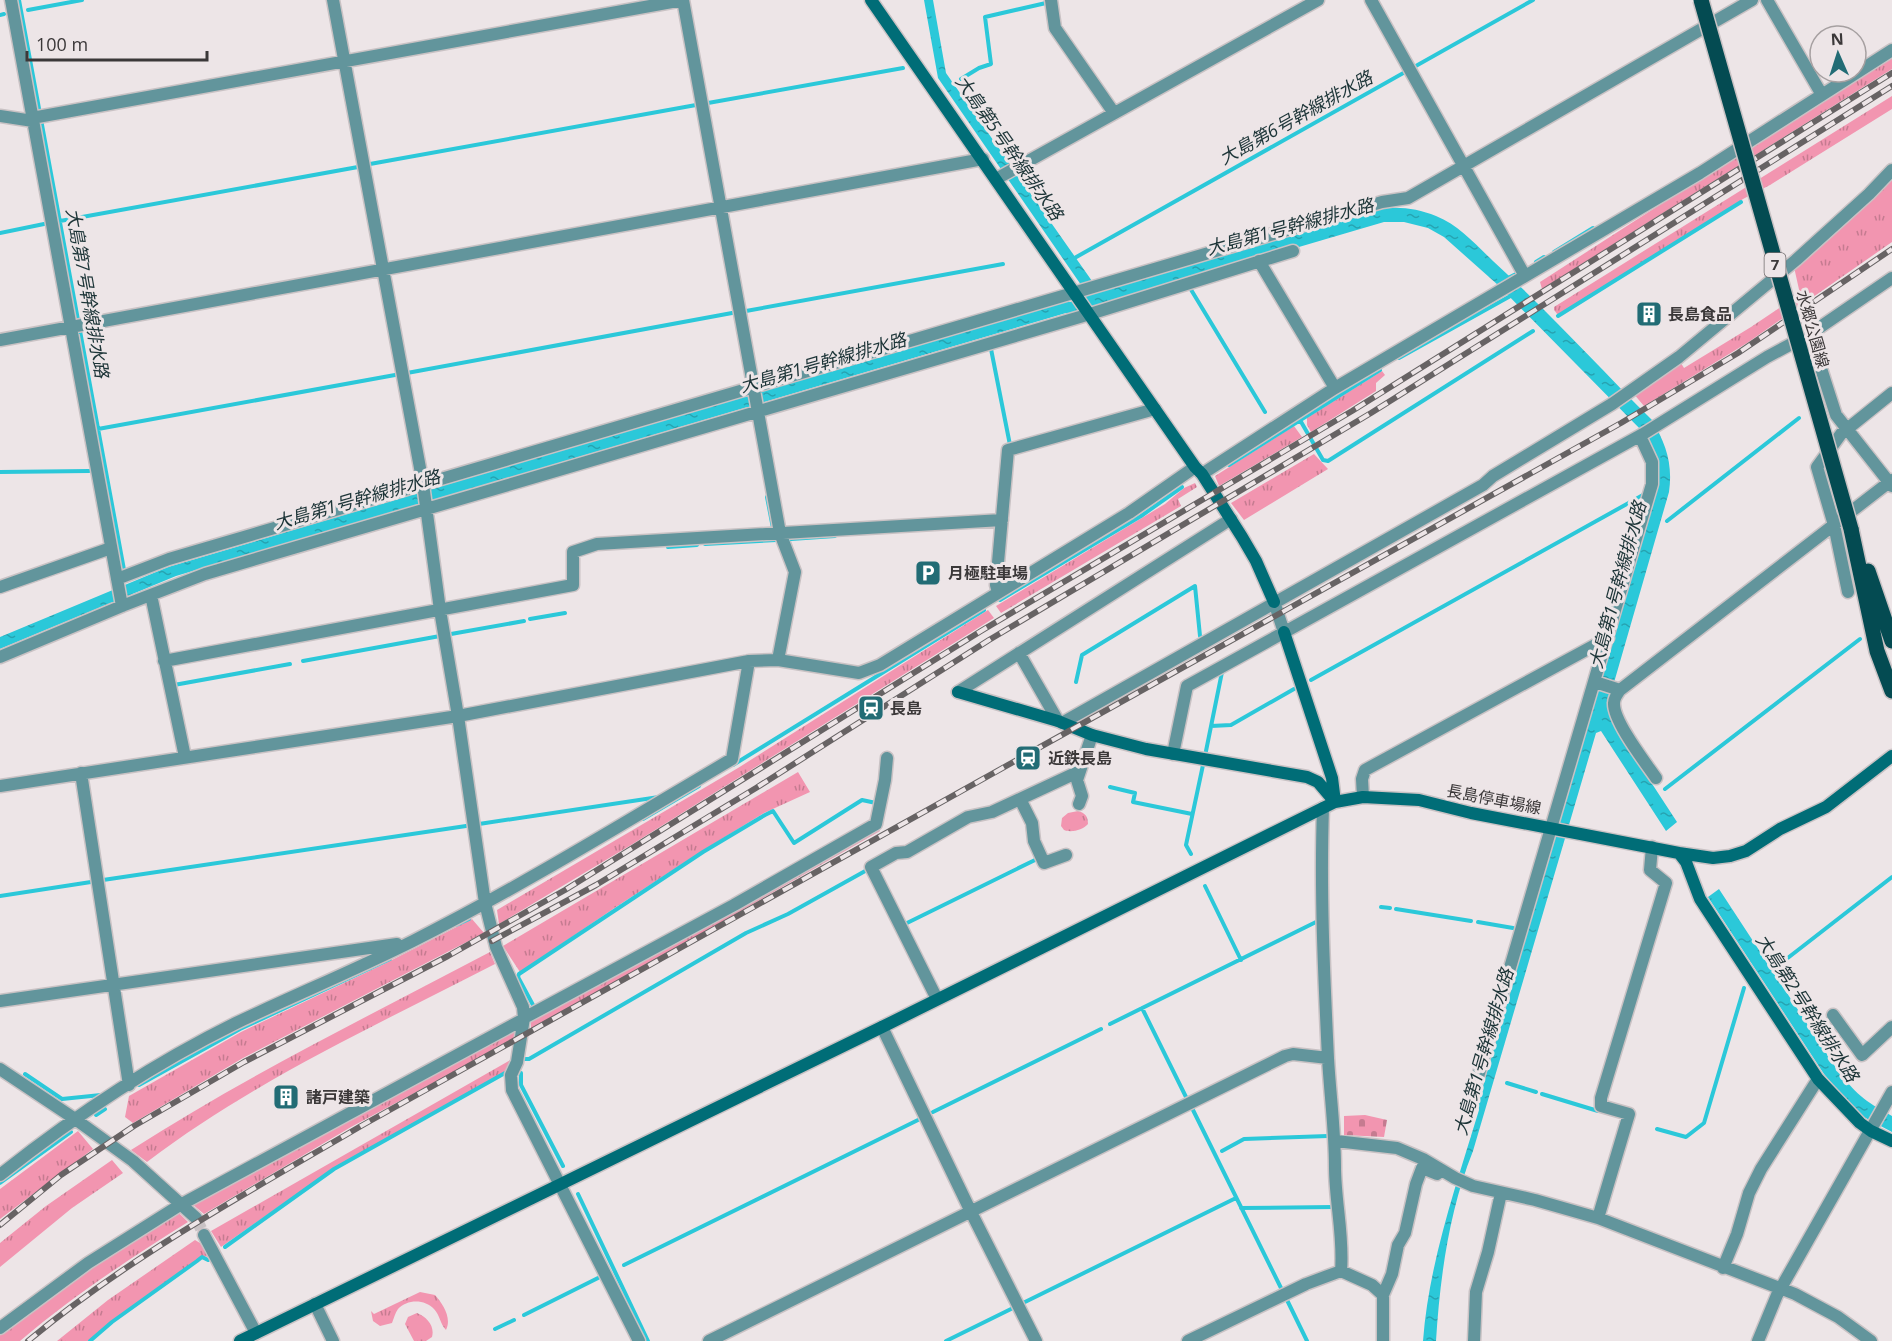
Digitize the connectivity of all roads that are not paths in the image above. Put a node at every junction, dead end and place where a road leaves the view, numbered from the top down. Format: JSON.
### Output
{"nodes":[{"id":1,"x":11,"y":0,"type":"edge"},
{"id":2,"x":333,"y":0,"type":"edge"},
{"id":3,"x":683,"y":0,"type":"edge"},
{"id":4,"x":871,"y":0,"type":"edge"},
{"id":5,"x":1051,"y":0,"type":"edge"},
{"id":6,"x":1318,"y":0,"type":"edge"},
{"id":7,"x":1371,"y":0,"type":"edge"},
{"id":8,"x":1701,"y":0,"type":"edge"},
{"id":9,"x":1752,"y":0,"type":"edge"},
{"id":10,"x":1767,"y":0,"type":"edge"},
{"id":11,"x":1892,"y":50,"type":"edge"},
{"id":12,"x":344,"y":61,"type":"junction"},
{"id":13,"x":1822,"y":95,"type":"junction"},
{"id":14,"x":1114,"y":113,"type":"junction"},
{"id":15,"x":0,"y":116,"type":"edge"},
{"id":16,"x":36,"y":118,"type":"junction"},
{"id":17,"x":983,"y":159,"type":"junction"},
{"id":18,"x":1464,"y":167,"type":"junction"},
{"id":19,"x":1892,"y":170,"type":"edge"},
{"id":20,"x":1000,"y":177,"type":"junction"},
{"id":21,"x":720,"y":208,"type":"junction"},
{"id":22,"x":1293,"y":251,"type":"dead end"},
{"id":23,"x":1259,"y":261,"type":"junction"},
{"id":24,"x":382,"y":270,"type":"junction"},
{"id":25,"x":1892,"y":278,"type":"edge"},
{"id":26,"x":1522,"y":279,"type":"junction"},
{"id":27,"x":1079,"y":293,"type":"junction"},
{"id":28,"x":1090,"y":313,"type":"junction"},
{"id":29,"x":76,"y":326,"type":"junction"},
{"id":30,"x":1810,"y":334,"type":"junction"},
{"id":31,"x":0,"y":340,"type":"edge"},
{"id":32,"x":754,"y":388,"type":"junction"},
{"id":33,"x":1335,"y":388,"type":"junction"},
{"id":34,"x":1892,"y":393,"type":"edge"},
{"id":35,"x":758,"y":409,"type":"junction"},
{"id":36,"x":1155,"y":409,"type":"junction"},
{"id":37,"x":1847,"y":429,"type":"junction"},
{"id":38,"x":1642,"y":435,"type":"junction"},
{"id":39,"x":1198,"y":470,"type":"junction"},
{"id":40,"x":1891,"y":483,"type":"edge"},
{"id":41,"x":423,"y":485,"type":"junction"},
{"id":42,"x":426,"y":507,"type":"junction"},
{"id":43,"x":1231,"y":519,"type":"junction"},
{"id":44,"x":1002,"y":520,"type":"junction"},
{"id":45,"x":1834,"y":525,"type":"junction"},
{"id":46,"x":1851,"y":530,"type":"junction"},
{"id":47,"x":780,"y":533,"type":"junction"},
{"id":48,"x":111,"y":548,"type":"junction"},
{"id":49,"x":121,"y":580,"type":"junction"},
{"id":50,"x":0,"y":586,"type":"edge"},
{"id":51,"x":998,"y":592,"type":"junction"},
{"id":52,"x":1848,"y":592,"type":"dead end"},
{"id":53,"x":150,"y":595,"type":"junction"},
{"id":54,"x":1274,"y":602,"type":"junction"},
{"id":55,"x":121,"y":604,"type":"junction"},
{"id":56,"x":440,"y":610,"type":"junction"},
{"id":57,"x":1284,"y":632,"type":"junction"},
{"id":58,"x":1608,"y":638,"type":"junction"},
{"id":59,"x":1892,"y":641,"type":"edge"},
{"id":60,"x":1019,"y":653,"type":"junction"},
{"id":61,"x":0,"y":657,"type":"edge"},
{"id":62,"x":778,"y":660,"type":"junction"},
{"id":63,"x":165,"y":661,"type":"junction"},
{"id":64,"x":749,"y":661,"type":"junction"},
{"id":65,"x":1596,"y":683,"type":"junction"},
{"id":66,"x":1617,"y":689,"type":"junction"},
{"id":67,"x":1892,"y":691,"type":"edge"},
{"id":68,"x":458,"y":717,"type":"junction"},
{"id":69,"x":1060,"y":722,"type":"junction"},
{"id":70,"x":1092,"y":735,"type":"junction"},
{"id":71,"x":1173,"y":754,"type":"junction"},
{"id":72,"x":1892,"y":756,"type":"edge"},
{"id":73,"x":185,"y":757,"type":"junction"},
{"id":74,"x":886,"y":758,"type":"dead end"},
{"id":75,"x":1080,"y":771,"type":"junction"},
{"id":76,"x":81,"y":773,"type":"junction"},
{"id":77,"x":1656,"y":778,"type":"dead end"},
{"id":78,"x":0,"y":786,"type":"edge"},
{"id":79,"x":1362,"y":797,"type":"junction"},
{"id":80,"x":1020,"y":799,"type":"junction"},
{"id":81,"x":1335,"y":801,"type":"junction"},
{"id":82,"x":1079,"y":804,"type":"dead end"},
{"id":83,"x":1323,"y":808,"type":"junction"},
{"id":84,"x":1552,"y":827,"type":"junction"},
{"id":85,"x":1652,"y":847,"type":"junction"},
{"id":86,"x":1678,"y":853,"type":"junction"},
{"id":87,"x":1066,"y":855,"type":"dead end"},
{"id":88,"x":485,"y":903,"type":"junction"},
{"id":89,"x":411,"y":941,"type":"junction"},
{"id":90,"x":114,"y":984,"type":"junction"},
{"id":91,"x":937,"y":999,"type":"junction"},
{"id":92,"x":0,"y":1001,"type":"edge"},
{"id":93,"x":1833,"y":1015,"type":"dead end"},
{"id":94,"x":524,"y":1018,"type":"junction"},
{"id":95,"x":882,"y":1026,"type":"junction"},
{"id":96,"x":1892,"y":1027,"type":"edge"},
{"id":97,"x":1328,"y":1058,"type":"junction"},
{"id":98,"x":0,"y":1069,"type":"edge"},
{"id":99,"x":1818,"y":1079,"type":"junction"},
{"id":100,"x":129,"y":1085,"type":"junction"},
{"id":101,"x":1892,"y":1092,"type":"edge"},
{"id":102,"x":1470,"y":1104,"type":"dead end"},
{"id":103,"x":75,"y":1119,"type":"junction"},
{"id":104,"x":1873,"y":1128,"type":"junction"},
{"id":105,"x":1336,"y":1141,"type":"junction"},
{"id":106,"x":1892,"y":1141,"type":"edge"},
{"id":107,"x":0,"y":1175,"type":"edge"},
{"id":108,"x":1460,"y":1180,"type":"junction"},
{"id":109,"x":560,"y":1183,"type":"junction"},
{"id":110,"x":1501,"y":1193,"type":"junction"},
{"id":111,"x":180,"y":1205,"type":"junction"},
{"id":112,"x":971,"y":1212,"type":"junction"},
{"id":113,"x":196,"y":1218,"type":"tunnel mouth"},
{"id":114,"x":1598,"y":1218,"type":"junction"},
{"id":115,"x":204,"y":1235,"type":"tunnel mouth"},
{"id":116,"x":1723,"y":1268,"type":"junction"},
{"id":117,"x":1341,"y":1271,"type":"junction"},
{"id":118,"x":1782,"y":1289,"type":"junction"},
{"id":119,"x":1383,"y":1295,"type":"junction"},
{"id":120,"x":315,"y":1304,"type":"junction"},
{"id":121,"x":0,"y":1328,"type":"edge"},
{"id":122,"x":256,"y":1333,"type":"junction"},
{"id":123,"x":240,"y":1341,"type":"edge"},
{"id":124,"x":333,"y":1341,"type":"edge"},
{"id":125,"x":639,"y":1341,"type":"edge"},
{"id":126,"x":709,"y":1341,"type":"edge"},
{"id":127,"x":1036,"y":1341,"type":"edge"},
{"id":128,"x":1188,"y":1341,"type":"edge"},
{"id":129,"x":1383,"y":1341,"type":"edge"},
{"id":130,"x":1473,"y":1341,"type":"edge"},
{"id":131,"x":1758,"y":1341,"type":"edge"},
{"id":132,"x":1871,"y":1341,"type":"edge"}],
"edges":[{"from":1,"to":16,"type":"street"},
{"from":2,"to":12,"type":"street"},
{"from":3,"to":12,"type":"street"},
{"from":3,"to":21,"type":"street"},
{"from":4,"to":17,"type":"street"},
{"from":5,"to":14,"type":"street"},
{"from":6,"to":14,"type":"street"},
{"from":7,"to":18,"type":"street"},
{"from":8,"to":46,"type":"main road","name":"水郷公園線","number":"7","bridge":true},
{"from":9,"to":18,"type":"street"},
{"from":10,"to":13,"type":"street"},
{"from":11,"to":13,"type":"street"},
{"from":12,"to":16,"type":"street"},
{"from":12,"to":24,"type":"street"},
{"from":13,"to":26,"type":"street"},
{"from":14,"to":20,"type":"street"},
{"from":15,"to":16,"type":"street"},
{"from":16,"to":29,"type":"street"},
{"from":17,"to":20,"type":"street"},
{"from":17,"to":21,"type":"street"},
{"from":18,"to":26,"type":"street"},
{"from":18,"to":27,"type":"street"},
{"from":19,"to":54,"type":"street"},
{"from":20,"to":27,"type":"street"},
{"from":21,"to":24,"type":"street"},
{"from":21,"to":32,"type":"street"},
{"from":22,"to":23,"type":"street"},
{"from":23,"to":28,"type":"street"},
{"from":23,"to":33,"type":"street"},
{"from":24,"to":29,"type":"street"},
{"from":24,"to":41,"type":"street"},
{"from":25,"to":30,"type":"street"},
{"from":26,"to":33,"type":"street"},
{"from":27,"to":28,"type":"street"},
{"from":27,"to":32,"type":"street"},
{"from":28,"to":35,"type":"street"},
{"from":28,"to":36,"type":"street"},
{"from":29,"to":31,"type":"street"},
{"from":29,"to":48,"type":"street"},
{"from":30,"to":37,"type":"street"},
{"from":30,"to":38,"type":"street"},
{"from":32,"to":35,"type":"street"},
{"from":32,"to":41,"type":"street"},
{"from":33,"to":39,"type":"street"},
{"from":34,"to":37,"type":"street"},
{"from":35,"to":42,"type":"street"},
{"from":35,"to":47,"type":"street"},
{"from":36,"to":39,"type":"street"},
{"from":36,"to":44,"type":"street"},
{"from":37,"to":40,"type":"street"},
{"from":37,"to":45,"type":"street"},
{"from":38,"to":57,"type":"street"},
{"from":38,"to":58,"type":"street"},
{"from":39,"to":43,"type":"street"},
{"from":39,"to":51,"type":"street"},
{"from":40,"to":45,"type":"street"},
{"from":41,"to":42,"type":"street"},
{"from":41,"to":49,"type":"street"},
{"from":42,"to":53,"type":"street"},
{"from":42,"to":56,"type":"street"},
{"from":43,"to":54,"type":"street"},
{"from":43,"to":60,"type":"street"},
{"from":44,"to":47,"type":"street"},
{"from":44,"to":51,"type":"street"},
{"from":45,"to":52,"type":"street"},
{"from":45,"to":66,"type":"street"},
{"from":46,"to":59,"type":"main road","name":"水郷公園線","number":"7"},
{"from":46,"to":67,"type":"main road","name":"水郷公園線","number":"7"},
{"from":47,"to":56,"type":"street"},
{"from":47,"to":62,"type":"street"},
{"from":48,"to":49,"type":"street"},
{"from":48,"to":50,"type":"street"},
{"from":49,"to":55,"type":"street"},
{"from":51,"to":62,"type":"street"},
{"from":53,"to":55,"type":"street"},
{"from":53,"to":63,"type":"street"},
{"from":54,"to":57,"type":"street"},
{"from":54,"to":69,"type":"street"},
{"from":55,"to":61,"type":"street"},
{"from":56,"to":63,"type":"street"},
{"from":56,"to":68,"type":"street"},
{"from":57,"to":71,"type":"street"},
{"from":57,"to":81,"type":"street"},
{"from":58,"to":65,"type":"street"},
{"from":58,"to":79,"type":"street"},
{"from":60,"to":69,"type":"street"},
{"from":60,"to":69,"type":"street"},
{"from":62,"to":64,"type":"street"},
{"from":63,"to":73,"type":"street"},
{"from":64,"to":68,"type":"street"},
{"from":64,"to":88,"type":"street"},
{"from":65,"to":66,"type":"street"},
{"from":65,"to":84,"type":"street"},
{"from":66,"to":77,"type":"street"},
{"from":68,"to":73,"type":"street"},
{"from":68,"to":88,"type":"street"},
{"from":69,"to":70,"type":"street"},
{"from":70,"to":71,"type":"street"},
{"from":70,"to":75,"type":"street"},
{"from":71,"to":81,"type":"street"},
{"from":72,"to":86,"type":"street","name":"長島停車場線"},
{"from":73,"to":76,"type":"street"},
{"from":74,"to":94,"type":"street"},
{"from":75,"to":80,"type":"street"},
{"from":75,"to":82,"type":"street"},
{"from":76,"to":78,"type":"street"},
{"from":76,"to":90,"type":"street"},
{"from":79,"to":81,"type":"street","name":"長島停車場線"},
{"from":79,"to":84,"type":"street","name":"長島停車場線"},
{"from":80,"to":87,"type":"street"},
{"from":80,"to":91,"type":"street"},
{"from":81,"to":83,"type":"street"},
{"from":83,"to":91,"type":"street"},
{"from":83,"to":97,"type":"street"},
{"from":84,"to":85,"type":"street","name":"長島停車場線"},
{"from":84,"to":102,"type":"street"},
{"from":85,"to":86,"type":"street","name":"長島停車場線"},
{"from":85,"to":114,"type":"street"},
{"from":86,"to":99,"type":"street"},
{"from":88,"to":89,"type":"street"},
{"from":88,"to":94,"type":"street"},
{"from":89,"to":90,"type":"street"},
{"from":89,"to":100,"type":"street"},
{"from":90,"to":92,"type":"street"},
{"from":90,"to":100,"type":"street"},
{"from":91,"to":95,"type":"street"},
{"from":93,"to":96,"type":"street"},
{"from":94,"to":109,"type":"street"},
{"from":94,"to":111,"type":"street"},
{"from":95,"to":109,"type":"street"},
{"from":95,"to":112,"type":"street"},
{"from":97,"to":105,"type":"street"},
{"from":97,"to":112,"type":"street"},
{"from":98,"to":103,"type":"street"},
{"from":99,"to":104,"type":"street"},
{"from":99,"to":116,"type":"street"},
{"from":100,"to":103,"type":"street"},
{"from":101,"to":104,"type":"street"},
{"from":103,"to":107,"type":"street"},
{"from":103,"to":111,"type":"street"},
{"from":104,"to":106,"type":"street"},
{"from":104,"to":118,"type":"street"},
{"from":105,"to":108,"type":"street"},
{"from":105,"to":117,"type":"street"},
{"from":108,"to":110,"type":"street"},
{"from":108,"to":119,"type":"street"},
{"from":109,"to":120,"type":"street"},
{"from":109,"to":125,"type":"street"},
{"from":110,"to":114,"type":"street"},
{"from":110,"to":130,"type":"street"},
{"from":111,"to":113,"type":"street"},
{"from":111,"to":121,"type":"street"},
{"from":112,"to":126,"type":"street"},
{"from":112,"to":127,"type":"street"},
{"from":114,"to":116,"type":"street"},
{"from":115,"to":122,"type":"street"},
{"from":116,"to":118,"type":"street"},
{"from":117,"to":119,"type":"street"},
{"from":117,"to":128,"type":"street"},
{"from":118,"to":131,"type":"street"},
{"from":118,"to":132,"type":"street"},
{"from":119,"to":129,"type":"street"},
{"from":120,"to":122,"type":"street"},
{"from":120,"to":124,"type":"street"},
{"from":122,"to":123,"type":"street"}]}
